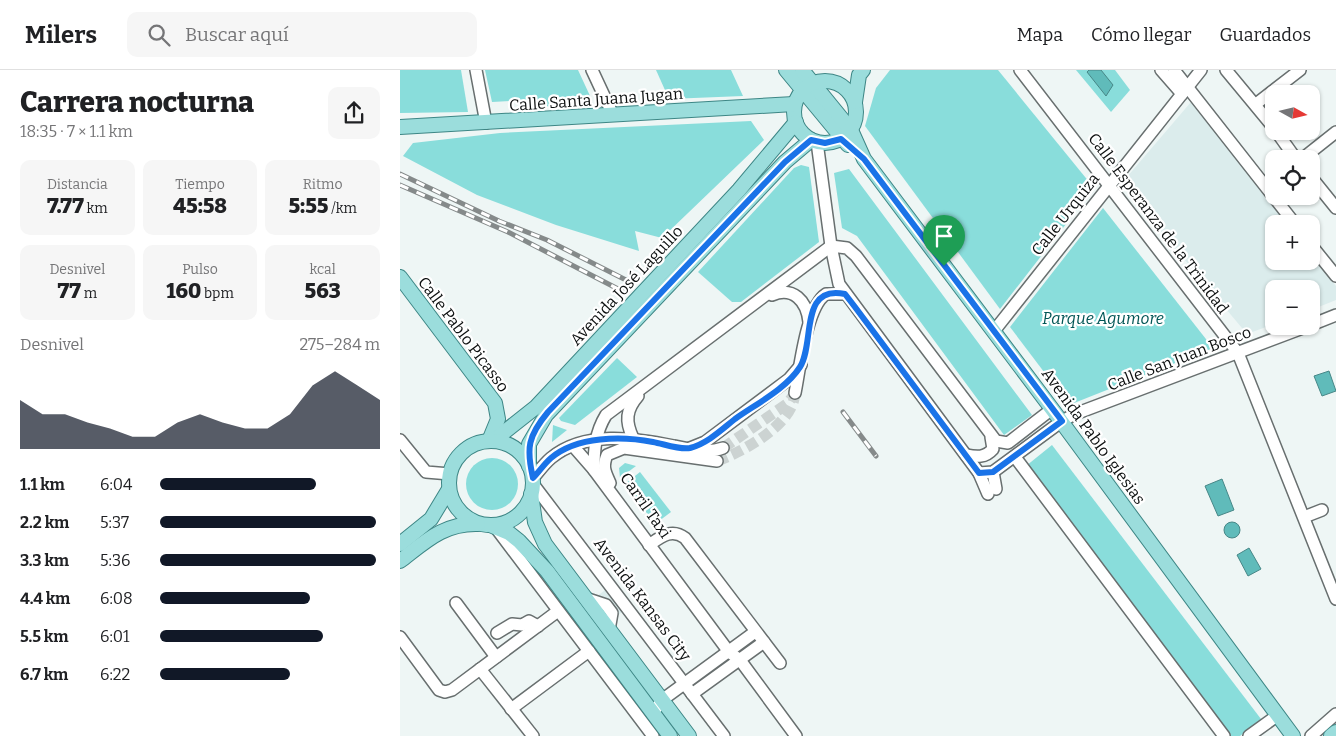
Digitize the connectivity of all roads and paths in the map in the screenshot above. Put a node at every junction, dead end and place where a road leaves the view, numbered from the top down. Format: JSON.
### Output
{"nodes":[{"id":1,"x":476,"y":70,"type":"edge"},
{"id":2,"x":592,"y":70,"type":"edge"},
{"id":3,"x":786,"y":70,"type":"edge"},
{"id":4,"x":802,"y":70,"type":"edge"},
{"id":5,"x":1020,"y":70,"type":"edge"},
{"id":6,"x":1161,"y":70,"type":"edge"},
{"id":7,"x":1174,"y":70,"type":"edge"},
{"id":8,"x":1201,"y":70,"type":"edge"},
{"id":9,"x":1226,"y":70,"type":"edge"},
{"id":10,"x":1300,"y":70,"type":"edge"},
{"id":11,"x":861,"y":72,"type":"edge"},
{"id":12,"x":836,"y":82,"type":"junction"},
{"id":13,"x":807,"y":86,"type":"junction"},
{"id":14,"x":1185,"y":90,"type":"junction"},
{"id":15,"x":855,"y":102,"type":"junction"},
{"id":16,"x":794,"y":104,"type":"junction"},
{"id":17,"x":1256,"y":104,"type":"junction"},
{"id":18,"x":612,"y":115,"type":"junction"},
{"id":19,"x":1265,"y":116,"type":"edge"},
{"id":20,"x":796,"y":122,"type":"junction"},
{"id":21,"x":486,"y":123,"type":"junction"},
{"id":22,"x":400,"y":127,"type":"edge"},
{"id":23,"x":1336,"y":132,"type":"edge"},
{"id":24,"x":846,"y":135,"type":"junction"},
{"id":25,"x":814,"y":141,"type":"junction"},
{"id":26,"x":1314,"y":150,"type":"edge"},
{"id":27,"x":1109,"y":184,"type":"junction"},
{"id":28,"x":1320,"y":188,"type":"edge"},
{"id":29,"x":743,"y":196,"type":"junction"},
{"id":30,"x":1336,"y":208,"type":"edge"},
{"id":31,"x":1288,"y":215,"type":"edge"},
{"id":32,"x":831,"y":246,"type":"junction"},
{"id":33,"x":1320,"y":256,"type":"edge"},
{"id":34,"x":400,"y":276,"type":"edge"},
{"id":35,"x":1336,"y":276,"type":"edge"},
{"id":36,"x":845,"y":294,"type":"junction"},
{"id":37,"x":765,"y":298,"type":"junction"},
{"id":38,"x":1336,"y":315,"type":"edge"},
{"id":39,"x":1320,"y":321,"type":"edge"},
{"id":40,"x":809,"y":326,"type":"junction"},
{"id":41,"x":994,"y":331,"type":"junction"},
{"id":42,"x":1285,"y":335,"type":"edge"},
{"id":43,"x":1238,"y":353,"type":"junction"},
{"id":44,"x":801,"y":365,"type":"junction"},
{"id":45,"x":644,"y":389,"type":"junction"},
{"id":46,"x":795,"y":393,"type":"tunnel mouth"},
{"id":47,"x":495,"y":404,"type":"junction"},
{"id":48,"x":544,"y":408,"type":"junction"},
{"id":49,"x":1052,"y":408,"type":"junction"},
{"id":50,"x":528,"y":414,"type":"junction"},
{"id":51,"x":1062,"y":421,"type":"junction"},
{"id":52,"x":992,"y":437,"type":"junction"},
{"id":53,"x":633,"y":438,"type":"junction"},
{"id":54,"x":400,"y":440,"type":"edge"},
{"id":55,"x":596,"y":440,"type":"junction"},
{"id":56,"x":491,"y":441,"type":"junction"},
{"id":57,"x":573,"y":446,"type":"junction"},
{"id":58,"x":688,"y":448,"type":"junction"},
{"id":59,"x":724,"y":448,"type":"tunnel mouth"},
{"id":60,"x":966,"y":455,"type":"junction"},
{"id":61,"x":1015,"y":457,"type":"junction"},
{"id":62,"x":717,"y":460,"type":"tunnel mouth"},
{"id":63,"x":594,"y":470,"type":"junction"},
{"id":64,"x":993,"y":472,"type":"junction"},
{"id":65,"x":979,"y":473,"type":"junction"},
{"id":66,"x":450,"y":474,"type":"junction"},
{"id":67,"x":532,"y":480,"type":"junction"},
{"id":68,"x":449,"y":489,"type":"junction"},
{"id":69,"x":1322,"y":510,"type":"dead end"},
{"id":70,"x":1304,"y":517,"type":"junction"},
{"id":71,"x":489,"y":526,"type":"junction"},
{"id":72,"x":400,"y":544,"type":"edge"},
{"id":73,"x":651,"y":544,"type":"junction"},
{"id":74,"x":400,"y":561,"type":"edge"},
{"id":75,"x":1336,"y":599,"type":"edge"},
{"id":76,"x":456,"y":603,"type":"dead end"},
{"id":77,"x":558,"y":611,"type":"junction"},
{"id":78,"x":538,"y":626,"type":"junction"},
{"id":79,"x":756,"y":632,"type":"junction"},
{"id":80,"x":497,"y":633,"type":"dead end"},
{"id":81,"x":400,"y":637,"type":"edge"},
{"id":82,"x":764,"y":642,"type":"junction"},
{"id":83,"x":731,"y":650,"type":"junction"},
{"id":84,"x":588,"y":651,"type":"junction"},
{"id":85,"x":496,"y":657,"type":"junction"},
{"id":86,"x":740,"y":660,"type":"junction"},
{"id":87,"x":780,"y":663,"type":"dead end"},
{"id":88,"x":480,"y":669,"type":"junction"},
{"id":89,"x":684,"y":684,"type":"junction"},
{"id":90,"x":692,"y":694,"type":"junction"},
{"id":91,"x":662,"y":700,"type":"junction"},
{"id":92,"x":511,"y":709,"type":"junction"},
{"id":93,"x":653,"y":713,"type":"junction"},
{"id":94,"x":1336,"y":714,"type":"edge"},
{"id":95,"x":1278,"y":715,"type":"junction"},
{"id":96,"x":1336,"y":732,"type":"edge"},
{"id":97,"x":1314,"y":733,"type":"edge"},
{"id":98,"x":532,"y":736,"type":"edge"},
{"id":99,"x":653,"y":736,"type":"edge"},
{"id":100,"x":670,"y":736,"type":"edge"},
{"id":101,"x":690,"y":736,"type":"edge"},
{"id":102,"x":724,"y":736,"type":"edge"},
{"id":103,"x":796,"y":736,"type":"edge"},
{"id":104,"x":1224,"y":736,"type":"edge"},
{"id":105,"x":1249,"y":736,"type":"edge"},
{"id":106,"x":1295,"y":736,"type":"edge"},
{"id":107,"x":1331,"y":736,"type":"edge"}],
"edges":[{"from":1,"to":21,"type":"street"},
{"from":2,"to":18,"type":"street"},
{"from":3,"to":13,"type":"main road"},
{"from":4,"to":13,"type":"main road"},
{"from":5,"to":27,"type":"street","name":"Calle Esperanza de la Trinidad"},
{"from":6,"to":14,"type":"street"},
{"from":7,"to":14,"type":"street"},
{"from":8,"to":14,"type":"street","name":"Calle Urquiza"},
{"from":9,"to":17,"type":"street"},
{"from":10,"to":17,"type":"street"},
{"from":11,"to":12,"type":"main road"},
{"from":11,"to":15,"type":"main road"},
{"from":12,"to":13,"type":"main road"},
{"from":12,"to":15,"type":"main road"},
{"from":13,"to":16,"type":"main road"},
{"from":13,"to":24,"type":"main road","name":"Avenida Pablo Iglesias"},
{"from":14,"to":27,"type":"street","name":"Calle Urquiza"},
{"from":14,"to":31,"type":"street"},
{"from":15,"to":24,"type":"main road"},
{"from":16,"to":18,"type":"main road","name":"Calle Santa Juana Jugan"},
{"from":16,"to":20,"type":"main road"},
{"from":17,"to":19,"type":"street"},
{"from":18,"to":21,"type":"main road","name":"Calle Santa Juana Jugan"},
{"from":20,"to":25,"type":"main road"},
{"from":20,"to":29,"type":"main road"},
{"from":21,"to":22,"type":"main road","name":"Calle Santa Juana Jugan"},
{"from":23,"to":26,"type":"street"},
{"from":24,"to":25,"type":"main road"},
{"from":24,"to":41,"type":"main road","name":"Avenida Pablo Iglesias"},
{"from":25,"to":29,"type":"main road"},
{"from":25,"to":32,"type":"street"},
{"from":27,"to":41,"type":"street","name":"Calle Urquiza"},
{"from":27,"to":43,"type":"street","name":"Calle Esperanza de la Trinidad"},
{"from":28,"to":30,"type":"street"},
{"from":29,"to":48,"type":"main road","name":"Avenida José Laguillo"},
{"from":32,"to":36,"type":"street"},
{"from":32,"to":37,"type":"street"},
{"from":32,"to":52,"type":"street"},
{"from":33,"to":35,"type":"street"},
{"from":34,"to":47,"type":"main road","name":"Calle Pablo Picasso"},
{"from":36,"to":40,"type":"street"},
{"from":36,"to":60,"type":"street"},
{"from":37,"to":40,"type":"street"},
{"from":37,"to":45,"type":"street"},
{"from":38,"to":39,"type":"street"},
{"from":40,"to":44,"type":"street"},
{"from":41,"to":49,"type":"main road","name":"Avenida Pablo Iglesias"},
{"from":42,"to":43,"type":"street","name":"Calle San Juan Bosco"},
{"from":43,"to":51,"type":"street","name":"Calle San Juan Bosco"},
{"from":43,"to":70,"type":"street","name":"Calle Esperanza de la Trinidad"},
{"from":44,"to":46,"type":"street"},
{"from":44,"to":58,"type":"street"},
{"from":45,"to":53,"type":"street"},
{"from":45,"to":55,"type":"street"},
{"from":47,"to":50,"type":"main road"},
{"from":47,"to":56,"type":"main road","name":"Calle Pablo Picasso"},
{"from":48,"to":50,"type":"main road"},
{"from":48,"to":67,"type":"main road"},
{"from":49,"to":51,"type":"main road","name":"Avenida Pablo Iglesias"},
{"from":49,"to":52,"type":"street"},
{"from":50,"to":56,"type":"main road"},
{"from":51,"to":61,"type":"street","name":"Calle San Juan Bosco"},
{"from":51,"to":95,"type":"main road","name":"Avenida Pablo Iglesias"},
{"from":52,"to":60,"type":"street"},
{"from":53,"to":55,"type":"street"},
{"from":53,"to":58,"type":"street"},
{"from":54,"to":66,"type":"street"},
{"from":55,"to":57,"type":"street"},
{"from":55,"to":63,"type":"street"},
{"from":56,"to":66,"type":"main road"},
{"from":56,"to":67,"type":"main road"},
{"from":57,"to":63,"type":"street"},
{"from":57,"to":67,"type":"street"},
{"from":58,"to":59,"type":"street"},
{"from":60,"to":65,"type":"street"},
{"from":61,"to":64,"type":"street","name":"Calle San Juan Bosco"},
{"from":61,"to":104,"type":"street"},
{"from":62,"to":73,"type":"street","name":"Carril Taxi"},
{"from":63,"to":73,"type":"street"},
{"from":64,"to":65,"type":"street"},
{"from":64,"to":65,"type":"street"},
{"from":66,"to":68,"type":"main road"},
{"from":67,"to":71,"type":"main road"},
{"from":67,"to":89,"type":"street","name":"Avenida Kansas City"},
{"from":67,"to":91,"type":"main road"},
{"from":68,"to":71,"type":"main road"},
{"from":68,"to":72,"type":"main road"},
{"from":69,"to":70,"type":"street"},
{"from":70,"to":75,"type":"street","name":"Calle Esperanza de la Trinidad"},
{"from":71,"to":74,"type":"main road"},
{"from":71,"to":77,"type":"street"},
{"from":71,"to":93,"type":"main road"},
{"from":73,"to":79,"type":"street"},
{"from":73,"to":83,"type":"street"},
{"from":76,"to":85,"type":"street"},
{"from":77,"to":78,"type":"street"},
{"from":77,"to":84,"type":"street"},
{"from":78,"to":80,"type":"street"},
{"from":78,"to":85,"type":"street"},
{"from":79,"to":82,"type":"street"},
{"from":79,"to":83,"type":"street"},
{"from":81,"to":88,"type":"street"},
{"from":82,"to":86,"type":"street"},
{"from":82,"to":87,"type":"street"},
{"from":83,"to":86,"type":"street"},
{"from":83,"to":89,"type":"street"},
{"from":84,"to":92,"type":"street"},
{"from":84,"to":99,"type":"street"},
{"from":85,"to":88,"type":"street"},
{"from":86,"to":90,"type":"street"},
{"from":86,"to":103,"type":"street"},
{"from":88,"to":92,"type":"street"},
{"from":89,"to":90,"type":"street","name":"Avenida Kansas City"},
{"from":89,"to":91,"type":"street"},
{"from":90,"to":102,"type":"street","name":"Avenida Kansas City"},
{"from":91,"to":93,"type":"street"},
{"from":91,"to":101,"type":"main road"},
{"from":92,"to":98,"type":"street"},
{"from":93,"to":100,"type":"main road"},
{"from":94,"to":97,"type":"street"},
{"from":95,"to":105,"type":"street"},
{"from":95,"to":106,"type":"main road","name":"Avenida Pablo Iglesias"},
{"from":96,"to":107,"type":"main road"},
{"from":97,"to":106,"type":"street"}]}
